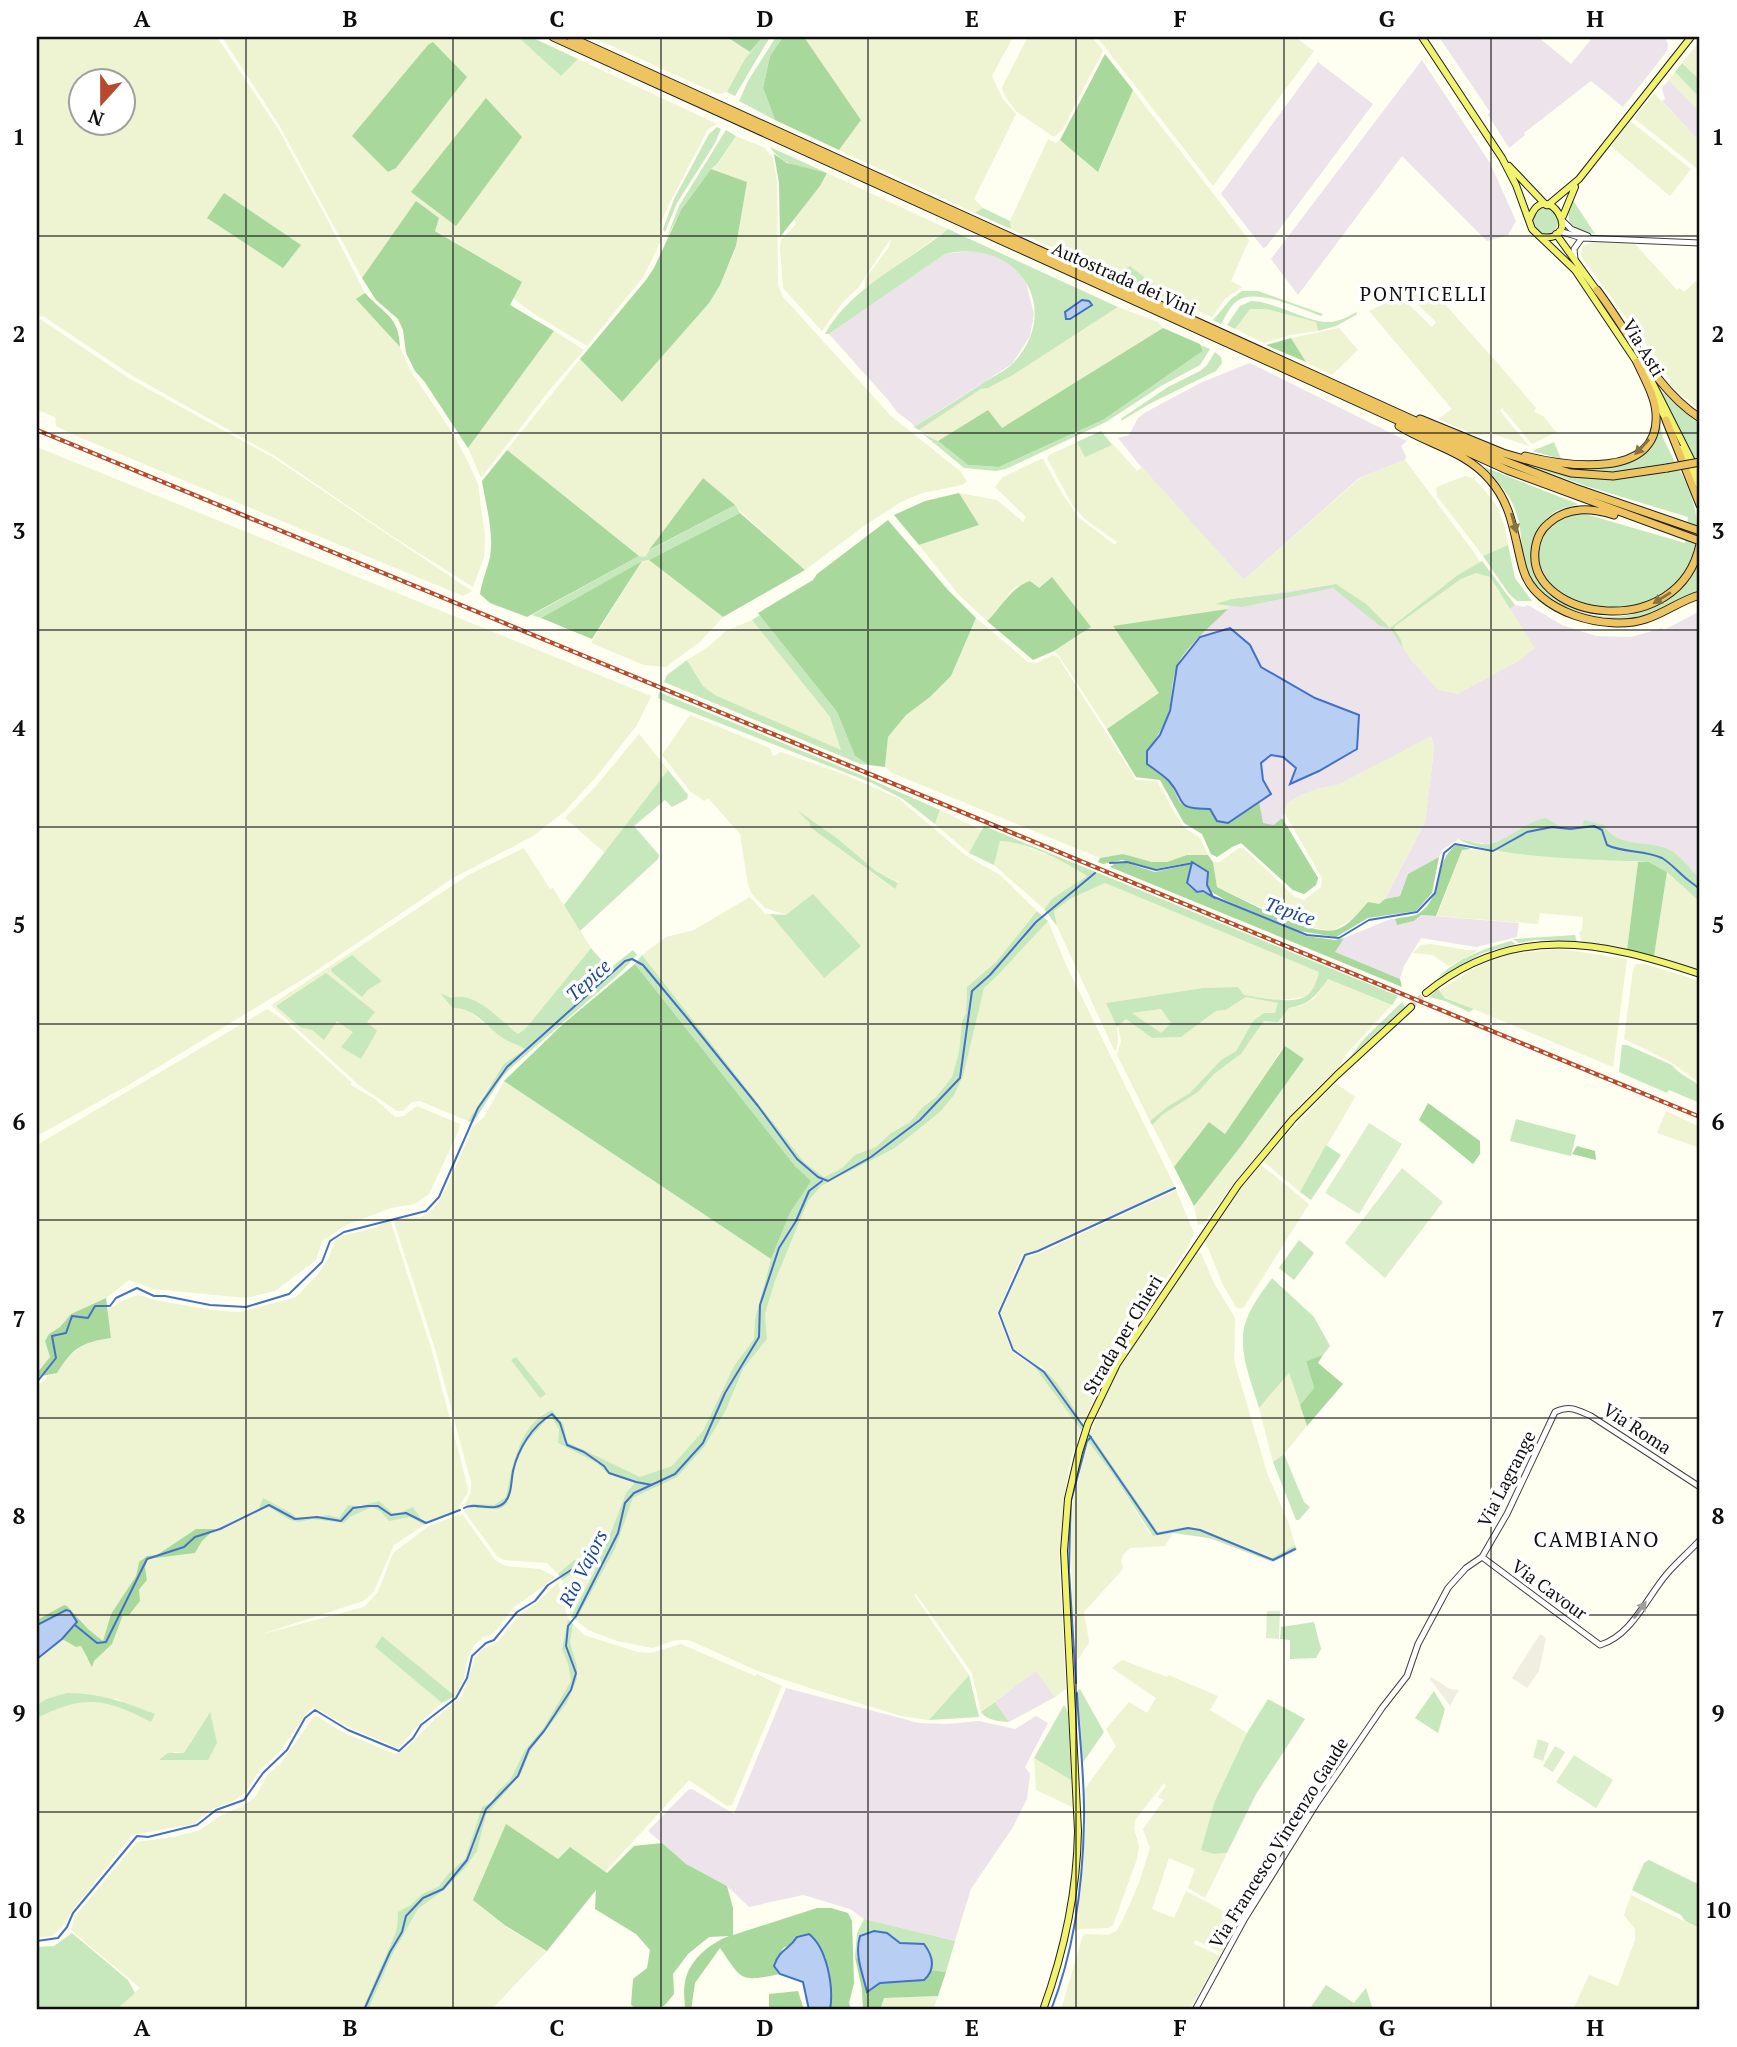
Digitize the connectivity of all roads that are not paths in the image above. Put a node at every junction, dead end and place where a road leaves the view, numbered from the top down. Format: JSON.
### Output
{"nodes":[{"id":1,"x":553,"y":37,"type":"edge"},
{"id":2,"x":570,"y":37,"type":"edge"},
{"id":3,"x":1422,"y":37,"type":"edge"},
{"id":4,"x":1692,"y":37,"type":"edge"},
{"id":5,"x":1502,"y":158,"type":"junction"},
{"id":6,"x":1579,"y":179,"type":"junction"},
{"id":7,"x":1534,"y":192,"type":"junction"},
{"id":8,"x":1561,"y":195,"type":"junction"},
{"id":9,"x":1547,"y":205,"type":"junction"},
{"id":10,"x":1562,"y":219,"type":"junction"},
{"id":11,"x":1530,"y":220,"type":"junction"},
{"id":12,"x":1558,"y":232,"type":"junction"},
{"id":13,"x":1541,"y":237,"type":"junction"},
{"id":14,"x":1582,"y":237,"type":"junction"},
{"id":15,"x":1591,"y":237,"type":"junction"},
{"id":16,"x":1700,"y":243,"type":"edge"},
{"id":17,"x":1575,"y":258,"type":"junction"},
{"id":18,"x":1597,"y":290,"type":"junction"},
{"id":19,"x":1637,"y":362,"type":"junction"},
{"id":20,"x":1374,"y":410,"type":"junction"},
{"id":21,"x":1398,"y":413,"type":"junction"},
{"id":22,"x":1700,"y":418,"type":"edge"},
{"id":23,"x":1666,"y":420,"type":"junction"},
{"id":24,"x":1472,"y":440,"type":"junction"},
{"id":25,"x":1700,"y":462,"type":"edge"},
{"id":26,"x":1700,"y":477,"type":"edge"},
{"id":27,"x":1700,"y":488,"type":"edge"},
{"id":28,"x":1700,"y":505,"type":"edge"},
{"id":29,"x":1700,"y":531,"type":"edge"},
{"id":30,"x":1689,"y":537,"type":"junction"},
{"id":31,"x":1700,"y":542,"type":"edge"},
{"id":32,"x":1700,"y":595,"type":"edge"},
{"id":33,"x":1700,"y":974,"type":"edge"},
{"id":34,"x":1426,"y":993,"type":"tunnel mouth"},
{"id":35,"x":1411,"y":1007,"type":"tunnel mouth"},
{"id":36,"x":1556,"y":1412,"type":"joint"},
{"id":37,"x":1700,"y":1487,"type":"edge"},
{"id":38,"x":1700,"y":1540,"type":"edge"},
{"id":39,"x":1482,"y":1558,"type":"junction"},
{"id":40,"x":1043,"y":2010,"type":"edge"},
{"id":41,"x":1195,"y":2010,"type":"edge"}],
"edges":[{"from":1,"to":20,"type":"highway","name":"Autostrada dei Vini"},
{"from":2,"to":21,"type":"highway","name":"Autostrada dei Vini"},
{"from":3,"to":5,"type":"main road"},
{"from":4,"to":6,"type":"main road"},
{"from":5,"to":7,"type":"main road"},
{"from":5,"to":11,"type":"main road"},
{"from":6,"to":8,"type":"main road"},
{"from":6,"to":10,"type":"main road"},
{"from":7,"to":8,"type":"main road"},
{"from":7,"to":9,"type":"main road"},
{"from":8,"to":9,"type":"main road"},
{"from":9,"to":10,"type":"main road"},
{"from":9,"to":11,"type":"main road"},
{"from":10,"to":12,"type":"main road"},
{"from":10,"to":15,"type":"street"},
{"from":11,"to":13,"type":"main road"},
{"from":12,"to":13,"type":"main road"},
{"from":12,"to":14,"type":"street"},
{"from":12,"to":17,"type":"main road","name":"Via Asti"},
{"from":13,"to":19,"type":"main road","name":"Via Asti"},
{"from":14,"to":15,"type":"street"},
{"from":14,"to":17,"type":"street"},
{"from":15,"to":16,"type":"street"},
{"from":17,"to":18,"type":"main road","name":"Via Asti"},
{"from":18,"to":22,"type":"highway"},
{"from":18,"to":26,"type":"main road","name":"Via Asti"},
{"from":19,"to":23,"type":"main road","name":"Via Asti"},
{"from":19,"to":24,"type":"highway","one_way":true},
{"from":20,"to":30,"type":"highway","name":"Autostrada dei Vini"},
{"from":20,"to":32,"type":"highway","one_way":true},
{"from":21,"to":24,"type":"highway"},
{"from":21,"to":29,"type":"highway","name":"Autostrada dei Vini"},
{"from":23,"to":27,"type":"main road","name":"Via Asti"},
{"from":23,"to":28,"type":"highway"},
{"from":24,"to":25,"type":"highway","bridge":true},
{"from":30,"to":31,"type":"highway"},
{"from":31,"to":30,"type":"highway","one_way":true},
{"from":33,"to":34,"type":"main road"},
{"from":35,"to":40,"type":"main road","name":"Strada per Chieri"},
{"from":36,"to":37,"type":"street","name":"Via Roma"},
{"from":36,"to":39,"type":"street","name":"Via Lagrange"},
{"from":39,"to":38,"type":"street","name":"Via Cavour","one_way":true},
{"from":39,"to":41,"type":"street","name":"Via Francesco Vincenzo Gaude"}]}
